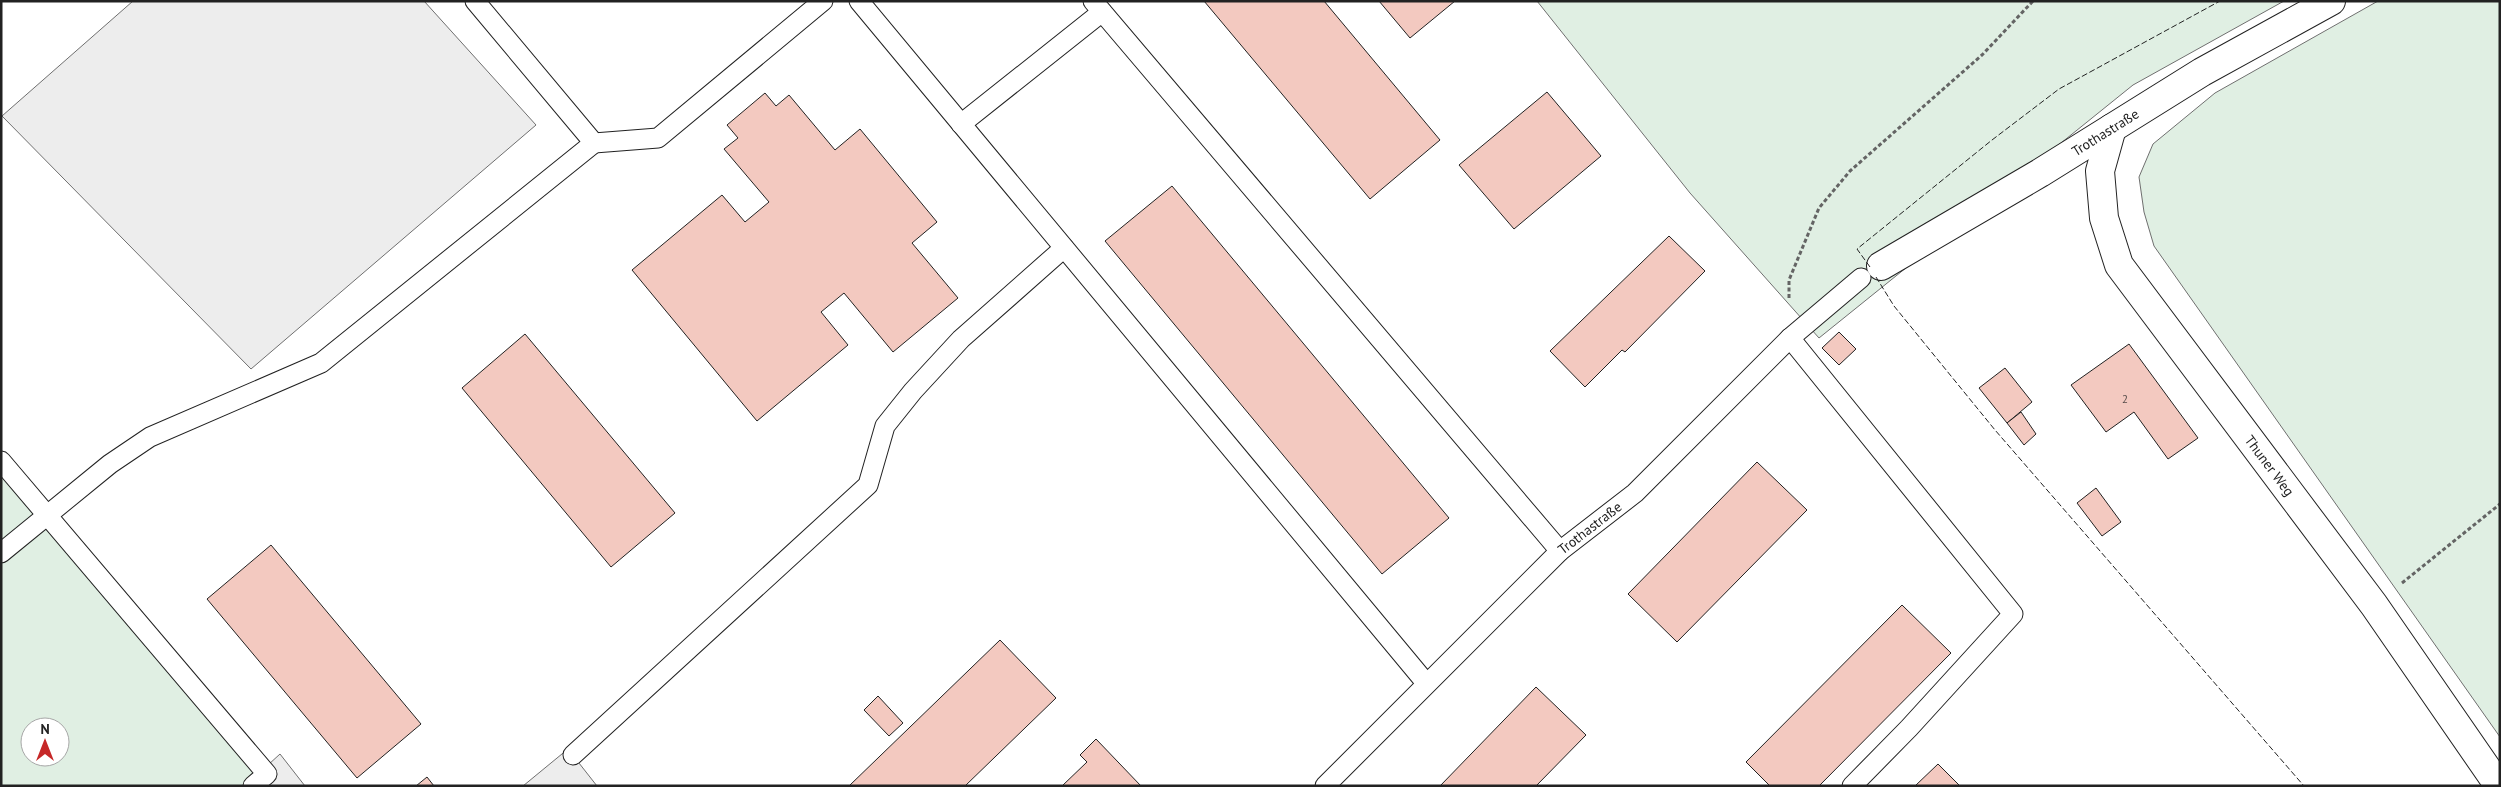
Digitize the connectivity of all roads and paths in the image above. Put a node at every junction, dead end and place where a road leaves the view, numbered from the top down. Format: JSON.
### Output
{"nodes":[{"id":1,"x":475,"y":1,"type":"edge"},
{"id":2,"x":823,"y":1,"type":"edge"},
{"id":3,"x":858,"y":1,"type":"edge"},
{"id":4,"x":2033,"y":1,"type":"edge"},
{"id":5,"x":2331,"y":1,"type":"edge"},
{"id":6,"x":1097,"y":7,"type":"edge"},
{"id":7,"x":962,"y":124,"type":"junction"},
{"id":8,"x":2112,"y":128,"type":"junction"},
{"id":9,"x":594,"y":143,"type":"junction"},
{"id":10,"x":1064,"y":248,"type":"junction"},
{"id":11,"x":1871,"y":272,"type":"joint"},
{"id":12,"x":1790,"y":338,"type":"junction"},
{"id":13,"x":1,"y":461,"type":"edge"},
{"id":14,"x":2500,"y":504,"type":"edge"},
{"id":15,"x":48,"y":515,"type":"junction"},
{"id":16,"x":1560,"y":551,"type":"junction"},
{"id":17,"x":1,"y":553,"type":"edge"},
{"id":18,"x":2374,"y":605,"type":"junction"},
{"id":19,"x":1426,"y":683,"type":"junction"},
{"id":20,"x":573,"y":756,"type":"dead end"},
{"id":21,"x":253,"y":786,"type":"edge"},
{"id":22,"x":1325,"y":786,"type":"edge"},
{"id":23,"x":1852,"y":786,"type":"edge"},
{"id":24,"x":2499,"y":786,"type":"edge"}],
"edges":[{"from":1,"to":9,"type":"lane"},
{"from":2,"to":9,"type":"lane"},
{"from":3,"to":7,"type":"lane"},
{"from":4,"to":12,"type":"path"},
{"from":5,"to":8,"type":"street","name":"Trothastraße"},
{"from":6,"to":7,"type":"lane"},
{"from":6,"to":16,"type":"lane"},
{"from":7,"to":10,"type":"lane"},
{"from":8,"to":11,"type":"street","name":"Trothastraße"},
{"from":8,"to":18,"type":"street","name":"Thuner Weg"},
{"from":9,"to":15,"type":"lane"},
{"from":10,"to":19,"type":"lane"},
{"from":10,"to":20,"type":"lane"},
{"from":11,"to":12,"type":"lane","name":"Trothastraße"},
{"from":12,"to":16,"type":"lane","name":"Trothastraße"},
{"from":12,"to":23,"type":"lane"},
{"from":13,"to":15,"type":"lane"},
{"from":14,"to":18,"type":"path"},
{"from":15,"to":17,"type":"lane"},
{"from":15,"to":21,"type":"lane"},
{"from":16,"to":19,"type":"lane","name":"Trothastraße"},
{"from":18,"to":24,"type":"street","name":"Thuner Weg"},
{"from":19,"to":22,"type":"lane","name":"Trothastraße"}]}
